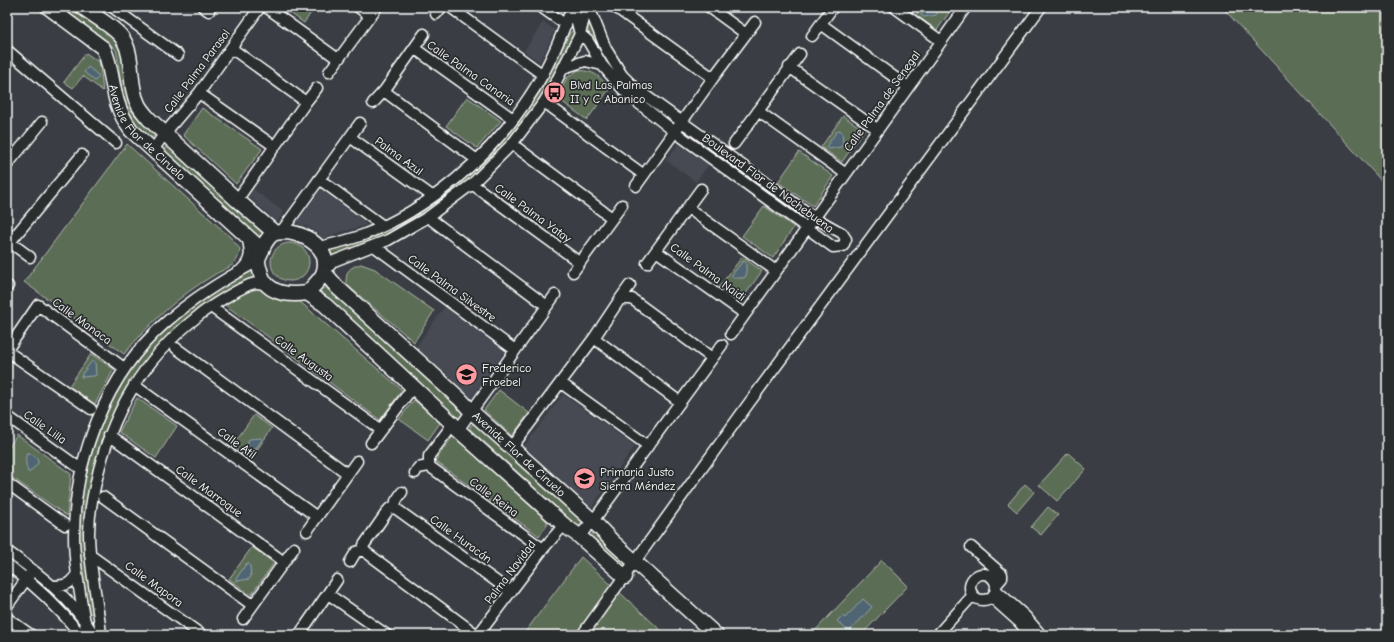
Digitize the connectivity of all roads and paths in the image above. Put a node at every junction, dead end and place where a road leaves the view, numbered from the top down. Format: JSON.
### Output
{"nodes":[{"id":1,"x":48,"y":7,"type":"edge"},
{"id":2,"x":82,"y":7,"type":"edge"},
{"id":3,"x":112,"y":7,"type":"edge"},
{"id":4,"x":260,"y":7,"type":"edge"},
{"id":5,"x":266,"y":7,"type":"edge"},
{"id":6,"x":358,"y":7,"type":"edge"},
{"id":7,"x":377,"y":7,"type":"edge"},
{"id":8,"x":450,"y":7,"type":"edge"},
{"id":9,"x":541,"y":7,"type":"edge"},
{"id":10,"x":573,"y":7,"type":"edge"},
{"id":11,"x":588,"y":7,"type":"edge"},
{"id":12,"x":709,"y":7,"type":"edge"},
{"id":13,"x":833,"y":7,"type":"edge"},
{"id":14,"x":894,"y":7,"type":"edge"},
{"id":15,"x":966,"y":7,"type":"edge"},
{"id":16,"x":1040,"y":7,"type":"edge"},
{"id":17,"x":611,"y":8,"type":"edge"},
{"id":18,"x":370,"y":16,"type":"junction"},
{"id":19,"x":755,"y":22,"type":"dead end"},
{"id":20,"x":821,"y":24,"type":"junction"},
{"id":21,"x":566,"y":25,"type":"junction"},
{"id":22,"x":424,"y":34,"type":"dead end"},
{"id":23,"x":580,"y":34,"type":"junction"},
{"id":24,"x":746,"y":34,"type":"junction"},
{"id":25,"x":812,"y":36,"type":"dead end"},
{"id":26,"x":941,"y":41,"type":"junction"},
{"id":27,"x":231,"y":48,"type":"junction"},
{"id":28,"x":414,"y":48,"type":"junction"},
{"id":29,"x":7,"y":50,"type":"edge"},
{"id":30,"x":800,"y":54,"type":"dead end"},
{"id":31,"x":178,"y":55,"type":"dead end"},
{"id":32,"x":338,"y":59,"type":"junction"},
{"id":33,"x":602,"y":65,"type":"junction"},
{"id":34,"x":789,"y":67,"type":"junction"},
{"id":35,"x":564,"y":68,"type":"junction"},
{"id":36,"x":329,"y":72,"type":"dead end"},
{"id":37,"x":543,"y":75,"type":"junction"},
{"id":38,"x":713,"y":78,"type":"junction"},
{"id":39,"x":908,"y":87,"type":"junction"},
{"id":40,"x":317,"y":88,"type":"dead end"},
{"id":41,"x":384,"y":91,"type":"junction"},
{"id":42,"x":199,"y":93,"type":"junction"},
{"id":43,"x":306,"y":102,"type":"junction"},
{"id":44,"x":544,"y":102,"type":"junction"},
{"id":45,"x":373,"y":103,"type":"dead end"},
{"id":46,"x":758,"y":111,"type":"junction"},
{"id":47,"x":513,"y":119,"type":"junction"},
{"id":48,"x":42,"y":122,"type":"dead end"},
{"id":49,"x":683,"y":122,"type":"junction"},
{"id":50,"x":360,"y":123,"type":"dead end"},
{"id":51,"x":877,"y":129,"type":"junction"},
{"id":52,"x":675,"y":132,"type":"junction"},
{"id":53,"x":165,"y":133,"type":"junction"},
{"id":54,"x":350,"y":137,"type":"junction"},
{"id":55,"x":116,"y":143,"type":"dead end"},
{"id":56,"x":512,"y":144,"type":"junction"},
{"id":57,"x":734,"y":144,"type":"dead end"},
{"id":58,"x":274,"y":146,"type":"junction"},
{"id":59,"x":153,"y":150,"type":"junction"},
{"id":60,"x":82,"y":155,"type":"dead end"},
{"id":61,"x":477,"y":160,"type":"junction"},
{"id":62,"x":7,"y":164,"type":"edge"},
{"id":63,"x":846,"y":174,"type":"junction"},
{"id":64,"x":644,"y":175,"type":"junction"},
{"id":65,"x":319,"y":179,"type":"junction"},
{"id":66,"x":472,"y":184,"type":"junction"},
{"id":67,"x":636,"y":186,"type":"dead end"},
{"id":68,"x":701,"y":189,"type":"dead end"},
{"id":69,"x":432,"y":196,"type":"junction"},
{"id":70,"x":237,"y":200,"type":"junction"},
{"id":71,"x":622,"y":205,"type":"dead end"},
{"id":72,"x":688,"y":208,"type":"junction"},
{"id":73,"x":818,"y":214,"type":"junction"},
{"id":74,"x":428,"y":218,"type":"junction"},
{"id":75,"x":612,"y":218,"type":"junction"},
{"id":76,"x":383,"y":226,"type":"junction"},
{"id":77,"x":805,"y":231,"type":"junction"},
{"id":78,"x":278,"y":233,"type":"junction"},
{"id":79,"x":247,"y":236,"type":"junction"},
{"id":80,"x":846,"y":239,"type":"junction"},
{"id":81,"x":9,"y":241,"type":"edge"},
{"id":82,"x":374,"y":246,"type":"junction"},
{"id":83,"x":319,"y":247,"type":"junction"},
{"id":84,"x":864,"y":247,"type":"junction"},
{"id":85,"x":656,"y":251,"type":"junction"},
{"id":86,"x":260,"y":256,"type":"junction"},
{"id":87,"x":30,"y":258,"type":"dead end"},
{"id":88,"x":579,"y":262,"type":"junction"},
{"id":89,"x":647,"y":263,"type":"dead end"},
{"id":90,"x":240,"y":271,"type":"junction"},
{"id":91,"x":776,"y":271,"type":"junction"},
{"id":92,"x":324,"y":272,"type":"junction"},
{"id":93,"x":573,"y":272,"type":"dead end"},
{"id":94,"x":266,"y":285,"type":"junction"},
{"id":95,"x":630,"y":285,"type":"dead end"},
{"id":96,"x":307,"y":293,"type":"junction"},
{"id":97,"x":555,"y":295,"type":"dead end"},
{"id":98,"x":620,"y":299,"type":"junction"},
{"id":99,"x":547,"y":306,"type":"junction"},
{"id":100,"x":211,"y":307,"type":"junction"},
{"id":101,"x":745,"y":314,"type":"junction"},
{"id":102,"x":731,"y":334,"type":"dead end"},
{"id":103,"x":594,"y":338,"type":"junction"},
{"id":104,"x":722,"y":345,"type":"dead end"},
{"id":105,"x":176,"y":348,"type":"dead end"},
{"id":106,"x":515,"y":350,"type":"junction"},
{"id":107,"x":7,"y":351,"type":"edge"},
{"id":108,"x":712,"y":358,"type":"junction"},
{"id":109,"x":121,"y":365,"type":"junction"},
{"id":110,"x":561,"y":383,"type":"junction"},
{"id":111,"x":413,"y":387,"type":"junction"},
{"id":112,"x":138,"y":388,"type":"junction"},
{"id":113,"x":680,"y":402,"type":"junction"},
{"id":114,"x":91,"y":409,"type":"dead end"},
{"id":115,"x":471,"y":411,"type":"junction"},
{"id":116,"x":7,"y":416,"type":"edge"},
{"id":117,"x":456,"y":427,"type":"junction"},
{"id":118,"x":381,"y":430,"type":"junction"},
{"id":119,"x":109,"y":435,"type":"junction"},
{"id":120,"x":371,"y":443,"type":"dead end"},
{"id":121,"x":648,"y":445,"type":"junction"},
{"id":122,"x":512,"y":448,"type":"junction"},
{"id":123,"x":357,"y":461,"type":"dead end"},
{"id":124,"x":429,"y":466,"type":"junction"},
{"id":125,"x":81,"y":469,"type":"junction"},
{"id":126,"x":415,"y":473,"type":"dead end"},
{"id":127,"x":348,"y":474,"type":"junction"},
{"id":128,"x":7,"y":483,"type":"edge"},
{"id":129,"x":402,"y":492,"type":"dead end"},
{"id":130,"x":103,"y":497,"type":"dead end"},
{"id":131,"x":395,"y":508,"type":"junction"},
{"id":132,"x":317,"y":517,"type":"junction"},
{"id":133,"x":593,"y":521,"type":"junction"},
{"id":134,"x":64,"y":524,"type":"dead end"},
{"id":135,"x":564,"y":525,"type":"junction"},
{"id":136,"x":306,"y":531,"type":"dead end"},
{"id":137,"x":579,"y":536,"type":"junction"},
{"id":138,"x":294,"y":548,"type":"dead end"},
{"id":139,"x":543,"y":548,"type":"junction"},
{"id":140,"x":971,"y":548,"type":"dead end"},
{"id":141,"x":363,"y":550,"type":"junction"},
{"id":142,"x":7,"y":551,"type":"edge"},
{"id":143,"x":90,"y":555,"type":"junction"},
{"id":144,"x":284,"y":562,"type":"junction"},
{"id":145,"x":350,"y":562,"type":"dead end"},
{"id":146,"x":636,"y":562,"type":"junction"},
{"id":147,"x":7,"y":564,"type":"edge"},
{"id":148,"x":34,"y":570,"type":"junction"},
{"id":149,"x":77,"y":574,"type":"junction"},
{"id":150,"x":625,"y":577,"type":"junction"},
{"id":151,"x":27,"y":578,"type":"junction"},
{"id":152,"x":337,"y":580,"type":"dead end"},
{"id":153,"x":54,"y":586,"type":"junction"},
{"id":154,"x":994,"y":591,"type":"junction"},
{"id":155,"x":512,"y":592,"type":"junction"},
{"id":156,"x":328,"y":594,"type":"junction"},
{"id":157,"x":973,"y":595,"type":"junction"},
{"id":158,"x":7,"y":606,"type":"edge"},
{"id":159,"x":252,"y":606,"type":"junction"},
{"id":160,"x":7,"y":618,"type":"edge"},
{"id":161,"x":84,"y":619,"type":"junction"},
{"id":162,"x":243,"y":619,"type":"dead end"},
{"id":163,"x":101,"y":633,"type":"edge"},
{"id":164,"x":32,"y":635,"type":"edge"},
{"id":165,"x":81,"y":635,"type":"edge"},
{"id":166,"x":87,"y":635,"type":"edge"},
{"id":167,"x":202,"y":635,"type":"edge"},
{"id":168,"x":299,"y":635,"type":"edge"},
{"id":169,"x":387,"y":635,"type":"edge"},
{"id":170,"x":478,"y":635,"type":"edge"},
{"id":171,"x":582,"y":635,"type":"edge"},
{"id":172,"x":716,"y":635,"type":"edge"},
{"id":173,"x":936,"y":635,"type":"edge"},
{"id":174,"x":1030,"y":635,"type":"edge"},
{"id":175,"x":1041,"y":635,"type":"edge"}],
"edges":[{"from":1,"to":59,"type":"main road","name":"Avenide Flor de Ciruelo"},
{"from":2,"to":53,"type":"main road","name":"Avenide Flor de Ciruelo"},
{"from":3,"to":31,"type":"street"},
{"from":4,"to":27,"type":"street","name":"Calle Palma Parasol"},
{"from":5,"to":32,"type":"street"},
{"from":6,"to":18,"type":"street"},
{"from":7,"to":18,"type":"street"},
{"from":8,"to":37,"type":"street"},
{"from":9,"to":21,"type":"street"},
{"from":10,"to":21,"type":"street"},
{"from":10,"to":23,"type":"street","name":"Boulevard Flor de Nochebuena"},
{"from":11,"to":23,"type":"street"},
{"from":11,"to":49,"type":"street","name":"Boulevard Flor de Nochebuena"},
{"from":12,"to":24,"type":"street"},
{"from":13,"to":20,"type":"street"},
{"from":14,"to":26,"type":"street"},
{"from":15,"to":26,"type":"street","name":"Calle Palma de Senegal"},
{"from":16,"to":84,"type":"street"},
{"from":17,"to":38,"type":"street"},
{"from":18,"to":32,"type":"street"},
{"from":19,"to":24,"type":"street"},
{"from":20,"to":25,"type":"street"},
{"from":20,"to":39,"type":"street"},
{"from":21,"to":37,"type":"street"},
{"from":22,"to":28,"type":"street","name":"Calle Palma Canaria"},
{"from":23,"to":33,"type":"street","name":"Boulevard Flor de Nochebuena"},
{"from":23,"to":35,"type":"street"},
{"from":24,"to":38,"type":"street"},
{"from":26,"to":39,"type":"street","name":"Calle Palma de Senegal"},
{"from":27,"to":42,"type":"street","name":"Calle Palma Parasol"},
{"from":27,"to":43,"type":"street"},
{"from":28,"to":41,"type":"street","name":"Calle Palma Canaria"},
{"from":28,"to":47,"type":"street","name":"Calle Palma Canaria"},
{"from":29,"to":55,"type":"street"},
{"from":30,"to":34,"type":"street"},
{"from":32,"to":36,"type":"street"},
{"from":33,"to":35,"type":"street"},
{"from":33,"to":52,"type":"street","name":"Boulevard Flor de Nochebuena"},
{"from":34,"to":46,"type":"street"},
{"from":34,"to":51,"type":"street"},
{"from":35,"to":44,"type":"street"},
{"from":37,"to":47,"type":"street"},
{"from":38,"to":49,"type":"street"},
{"from":39,"to":51,"type":"street","name":"Calle Palma de Senegal"},
{"from":40,"to":43,"type":"street"},
{"from":41,"to":45,"type":"street","name":"Calle Palma Canaria"},
{"from":41,"to":61,"type":"street"},
{"from":42,"to":53,"type":"street","name":"Calle Palma Parasol"},
{"from":42,"to":58,"type":"street"},
{"from":43,"to":58,"type":"street"},
{"from":44,"to":56,"type":"street"},
{"from":44,"to":64,"type":"street"},
{"from":46,"to":57,"type":"street"},
{"from":46,"to":63,"type":"street"},
{"from":47,"to":61,"type":"street"},
{"from":48,"to":62,"type":"street"},
{"from":49,"to":52,"type":"street"},
{"from":49,"to":73,"type":"street","name":"Boulevard Flor de Nochebuena"},
{"from":50,"to":54,"type":"street"},
{"from":51,"to":63,"type":"street","name":"Calle Palma de Senegal"},
{"from":52,"to":64,"type":"street"},
{"from":52,"to":77,"type":"street","name":"Boulevard Flor de Nochebuena"},
{"from":53,"to":59,"type":"street","name":"Calle Palma Parasol"},
{"from":53,"to":70,"type":"main road","name":"Avenide Flor de Ciruelo"},
{"from":54,"to":65,"type":"street"},
{"from":54,"to":69,"type":"street","name":"Palma Azul"},
{"from":56,"to":66,"type":"street"},
{"from":56,"to":75,"type":"street"},
{"from":58,"to":70,"type":"street"},
{"from":59,"to":79,"type":"main road","name":"Avenide Flor de Ciruelo"},
{"from":60,"to":81,"type":"street"},
{"from":61,"to":69,"type":"street"},
{"from":63,"to":73,"type":"street","name":"Calle Palma de Senegal"},
{"from":64,"to":67,"type":"street"},
{"from":65,"to":76,"type":"street"},
{"from":65,"to":78,"type":"street"},
{"from":66,"to":74,"type":"street"},
{"from":66,"to":88,"type":"street","name":"Calle Palma Yatay"},
{"from":68,"to":72,"type":"street","name":"Calle Palma Naidi"},
{"from":69,"to":76,"type":"street"},
{"from":70,"to":78,"type":"main road","name":"Avenide Flor de Ciruelo"},
{"from":71,"to":75,"type":"street"},
{"from":72,"to":85,"type":"street","name":"Calle Palma Naidi"},
{"from":72,"to":91,"type":"street"},
{"from":73,"to":77,"type":"street","name":"Calle Palma de Senegal"},
{"from":73,"to":80,"type":"street","name":"Boulevard Flor de Nochebuena"},
{"from":74,"to":82,"type":"street"},
{"from":74,"to":99,"type":"street"},
{"from":75,"to":88,"type":"street"},
{"from":76,"to":83,"type":"street"},
{"from":77,"to":80,"type":"street","name":"Boulevard Flor de Nochebuena"},
{"from":77,"to":91,"type":"street","name":"Calle Palma Naidi"},
{"from":78,"to":83,"type":"main road"},
{"from":78,"to":86,"type":"main road"},
{"from":79,"to":86,"type":"main road","name":"Avenide Flor de Ciruelo"},
{"from":79,"to":90,"type":"street"},
{"from":80,"to":84,"type":"street"},
{"from":81,"to":87,"type":"street"},
{"from":82,"to":92,"type":"street"},
{"from":82,"to":106,"type":"street","name":"Calle Palma Silvestre"},
{"from":83,"to":92,"type":"main road"},
{"from":84,"to":146,"type":"street"},
{"from":85,"to":89,"type":"street","name":"Calle Palma Naidi"},
{"from":85,"to":101,"type":"street","name":"Calle Palma Naidi"},
{"from":86,"to":90,"type":"street"},
{"from":86,"to":94,"type":"main road"},
{"from":88,"to":93,"type":"street"},
{"from":90,"to":109,"type":"street"},
{"from":91,"to":101,"type":"street","name":"Calle Palma Naidi"},
{"from":92,"to":96,"type":"main road"},
{"from":92,"to":115,"type":"main road","name":"Avenide Flor de Ciruelo"},
{"from":94,"to":96,"type":"main road"},
{"from":94,"to":100,"type":"street"},
{"from":95,"to":98,"type":"street"},
{"from":96,"to":111,"type":"main road","name":"Avenide Flor de Ciruelo"},
{"from":97,"to":99,"type":"street"},
{"from":98,"to":103,"type":"street"},
{"from":98,"to":108,"type":"street"},
{"from":99,"to":106,"type":"street"},
{"from":100,"to":112,"type":"street"},
{"from":100,"to":118,"type":"street","name":"Calle Augusta"},
{"from":101,"to":102,"type":"street","name":"Calle Palma Naidi"},
{"from":103,"to":110,"type":"street"},
{"from":103,"to":113,"type":"street"},
{"from":104,"to":108,"type":"street"},
{"from":105,"to":127,"type":"street"},
{"from":106,"to":115,"type":"street"},
{"from":107,"to":109,"type":"street","name":"Calle Manaca"},
{"from":107,"to":114,"type":"street","name":"Calle Manaca"},
{"from":108,"to":113,"type":"street"},
{"from":109,"to":125,"type":"street"},
{"from":110,"to":121,"type":"street"},
{"from":110,"to":122,"type":"street"},
{"from":111,"to":117,"type":"main road","name":"Avenide Flor de Ciruelo"},
{"from":111,"to":118,"type":"street"},
{"from":112,"to":119,"type":"street"},
{"from":112,"to":132,"type":"street","name":"Calle Atil"},
{"from":113,"to":121,"type":"street"},
{"from":115,"to":117,"type":"street"},
{"from":115,"to":122,"type":"main road","name":"Avenide Flor de Ciruelo"},
{"from":116,"to":125,"type":"street","name":"Calle Lilla"},
{"from":117,"to":124,"type":"street"},
{"from":117,"to":135,"type":"main road","name":"Avenide Flor de Ciruelo"},
{"from":118,"to":120,"type":"street"},
{"from":119,"to":143,"type":"street"},
{"from":119,"to":144,"type":"street","name":"Calle Marroque"},
{"from":121,"to":133,"type":"street"},
{"from":122,"to":133,"type":"main road","name":"Avenide Flor de Ciruelo"},
{"from":123,"to":127,"type":"street"},
{"from":124,"to":126,"type":"street"},
{"from":124,"to":139,"type":"street","name":"Calle Reina"},
{"from":125,"to":149,"type":"street"},
{"from":127,"to":132,"type":"street"},
{"from":128,"to":134,"type":"street"},
{"from":129,"to":131,"type":"street"},
{"from":130,"to":159,"type":"street"},
{"from":131,"to":141,"type":"street"},
{"from":131,"to":155,"type":"street","name":"Calle Huracán"},
{"from":132,"to":136,"type":"street"},
{"from":133,"to":137,"type":"street"},
{"from":133,"to":146,"type":"main road","name":"Avenide Flor de Ciruelo"},
{"from":135,"to":137,"type":"main road","name":"Avenide Flor de Ciruelo"},
{"from":135,"to":139,"type":"street","name":"Palma Navidad"},
{"from":137,"to":150,"type":"main road","name":"Avenide Flor de Ciruelo"},
{"from":138,"to":144,"type":"street"},
{"from":139,"to":155,"type":"street","name":"Palma Navidad"},
{"from":140,"to":154,"type":"street"},
{"from":141,"to":145,"type":"street"},
{"from":141,"to":170,"type":"street"},
{"from":142,"to":148,"type":"street"},
{"from":143,"to":163,"type":"street"},
{"from":143,"to":167,"type":"street","name":"Calle Mapora"},
{"from":144,"to":159,"type":"street"},
{"from":146,"to":150,"type":"street"},
{"from":146,"to":172,"type":"main road","name":"Avenide Flor de Ciruelo"},
{"from":147,"to":151,"type":"street"},
{"from":148,"to":151,"type":"street"},
{"from":148,"to":153,"type":"street"},
{"from":149,"to":153,"type":"street"},
{"from":149,"to":161,"type":"street"},
{"from":150,"to":171,"type":"street"},
{"from":151,"to":158,"type":"street"},
{"from":151,"to":165,"type":"street"},
{"from":152,"to":156,"type":"street"},
{"from":153,"to":161,"type":"street"},
{"from":154,"to":157,"type":"street"},
{"from":154,"to":157,"type":"street"},
{"from":154,"to":174,"type":"street"},
{"from":154,"to":175,"type":"street"},
{"from":155,"to":170,"type":"street","name":"Palma Navidad"},
{"from":156,"to":168,"type":"street"},
{"from":156,"to":169,"type":"street"},
{"from":157,"to":173,"type":"street"},
{"from":159,"to":162,"type":"street"},
{"from":160,"to":164,"type":"street"},
{"from":161,"to":163,"type":"street"},
{"from":161,"to":166,"type":"street"}]}
